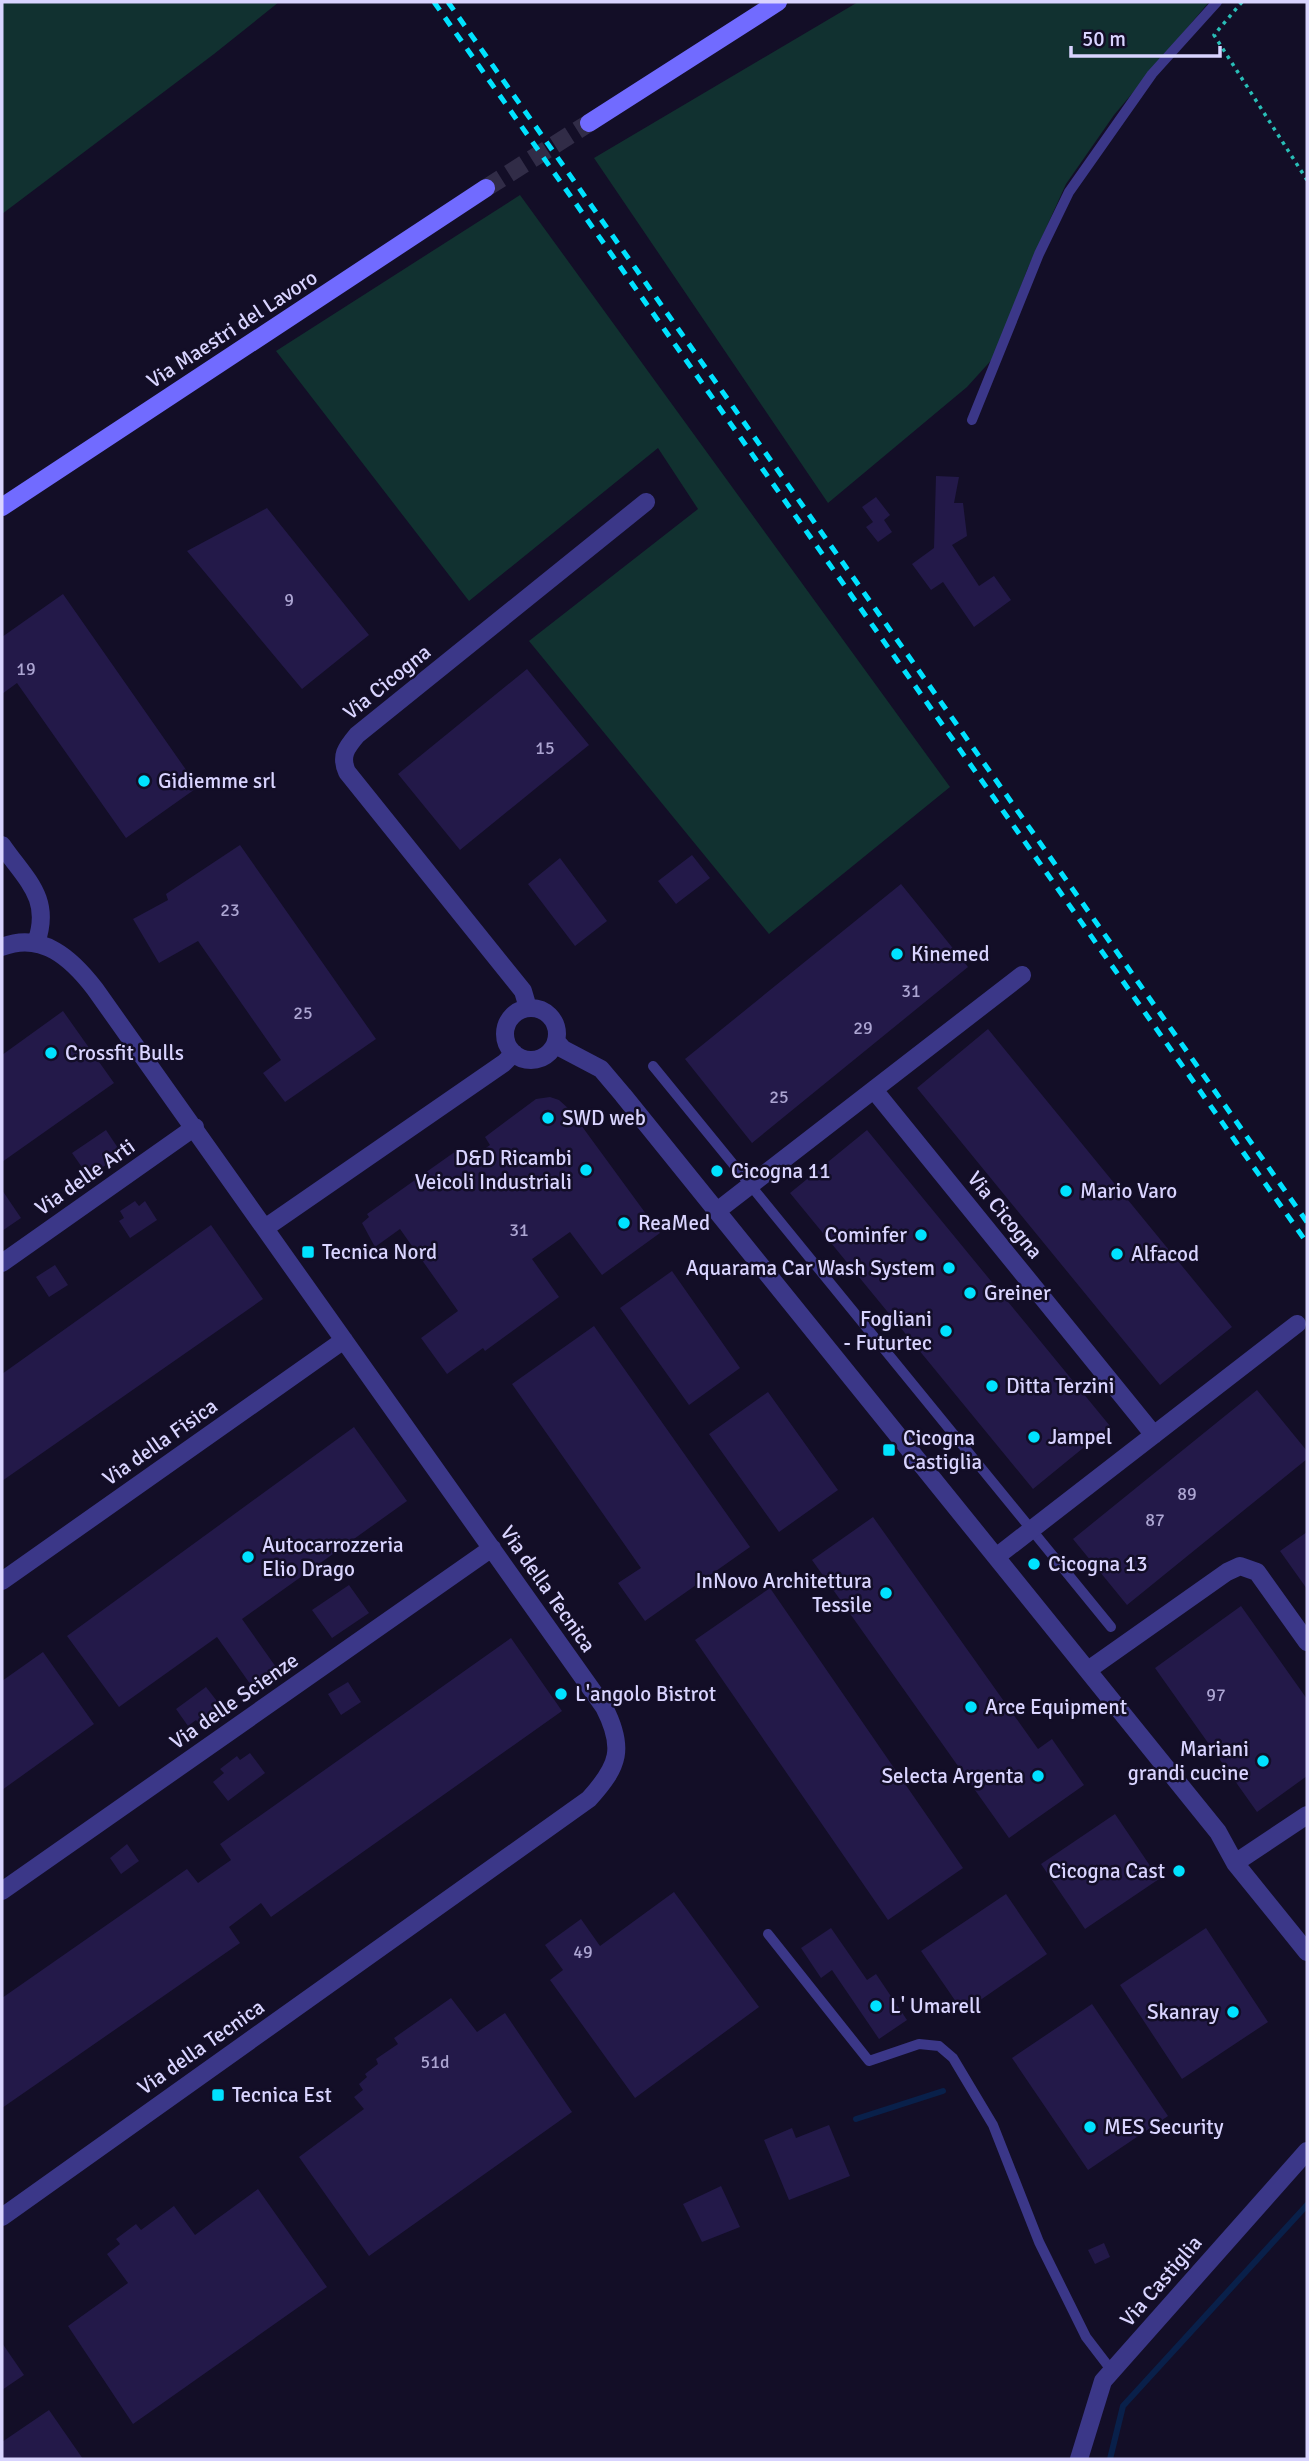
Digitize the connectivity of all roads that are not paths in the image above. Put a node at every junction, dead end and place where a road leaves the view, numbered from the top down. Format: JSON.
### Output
{"nodes":[{"id":1,"x":778,"y":2,"type":"edge"},
{"id":2,"x":1217,"y":2,"type":"edge"},
{"id":3,"x":589,"y":123,"type":"tunnel mouth"},
{"id":4,"x":486,"y":188,"type":"tunnel mouth"},
{"id":5,"x":972,"y":420,"type":"dead end"},
{"id":6,"x":646,"y":502,"type":"dead end"},
{"id":7,"x":2,"y":508,"type":"edge"},
{"id":8,"x":2,"y":845,"type":"edge"},
{"id":9,"x":36,"y":943,"type":"junction"},
{"id":10,"x":2,"y":947,"type":"edge"},
{"id":11,"x":1023,"y":975,"type":"dead end"},
{"id":12,"x":528,"y":1008,"type":"junction"},
{"id":13,"x":555,"y":1041,"type":"junction"},
{"id":14,"x":514,"y":1053,"type":"junction"},
{"id":15,"x":653,"y":1066,"type":"dead end"},
{"id":16,"x":874,"y":1090,"type":"junction"},
{"id":17,"x":195,"y":1127,"type":"junction"},
{"id":18,"x":750,"y":1185,"type":"junction"},
{"id":19,"x":717,"y":1211,"type":"junction"},
{"id":20,"x":265,"y":1228,"type":"junction"},
{"id":21,"x":2,"y":1263,"type":"edge"},
{"id":22,"x":1297,"y":1324,"type":"dead end"},
{"id":23,"x":344,"y":1340,"type":"junction"},
{"id":24,"x":1154,"y":1434,"type":"junction"},
{"id":25,"x":1031,"y":1530,"type":"junction"},
{"id":26,"x":492,"y":1548,"type":"junction"},
{"id":27,"x":996,"y":1557,"type":"junction"},
{"id":28,"x":2,"y":1581,"type":"edge"},
{"id":29,"x":1111,"y":1627,"type":"dead end"},
{"id":30,"x":1307,"y":1642,"type":"edge"},
{"id":31,"x":1088,"y":1670,"type":"junction"},
{"id":32,"x":1307,"y":1815,"type":"edge"},
{"id":33,"x":1235,"y":1863,"type":"junction"},
{"id":34,"x":2,"y":1891,"type":"edge"},
{"id":35,"x":768,"y":1934,"type":"dead end"},
{"id":36,"x":1307,"y":1952,"type":"edge"},
{"id":37,"x":1307,"y":2151,"type":"edge"},
{"id":38,"x":2,"y":2217,"type":"edge"},
{"id":39,"x":1112,"y":2371,"type":"junction"},
{"id":40,"x":1079,"y":2459,"type":"edge"}],
"edges":[{"from":1,"to":3,"type":"street"},
{"from":2,"to":5,"type":"lane"},
{"from":4,"to":7,"type":"street","name":"Via Maestri del Lavoro"},
{"from":6,"to":12,"type":"street","name":"Via Cicogna"},
{"from":8,"to":9,"type":"street"},
{"from":9,"to":10,"type":"street"},
{"from":9,"to":17,"type":"street","name":"Via della Tecnica"},
{"from":11,"to":16,"type":"street"},
{"from":12,"to":13,"type":"street","name":"Via Cicogna"},
{"from":12,"to":14,"type":"street"},
{"from":13,"to":14,"type":"street"},
{"from":13,"to":19,"type":"street"},
{"from":14,"to":20,"type":"street"},
{"from":15,"to":18,"type":"lane"},
{"from":16,"to":18,"type":"street"},
{"from":16,"to":24,"type":"street","name":"Via Cicogna"},
{"from":17,"to":20,"type":"street","name":"Via della Tecnica"},
{"from":17,"to":21,"type":"street","name":"Via delle Arti"},
{"from":18,"to":19,"type":"street"},
{"from":18,"to":25,"type":"lane"},
{"from":19,"to":27,"type":"street"},
{"from":20,"to":23,"type":"street","name":"Via della Tecnica"},
{"from":22,"to":24,"type":"street"},
{"from":23,"to":26,"type":"street","name":"Via della Tecnica"},
{"from":23,"to":28,"type":"street","name":"Via della Fisica"},
{"from":24,"to":25,"type":"street"},
{"from":25,"to":27,"type":"street"},
{"from":25,"to":29,"type":"lane"},
{"from":26,"to":34,"type":"street","name":"Via delle Scienze"},
{"from":26,"to":38,"type":"street","name":"Via della Tecnica"},
{"from":27,"to":31,"type":"street"},
{"from":30,"to":31,"type":"street"},
{"from":31,"to":33,"type":"street"},
{"from":32,"to":33,"type":"street"},
{"from":33,"to":36,"type":"street"},
{"from":35,"to":39,"type":"lane"},
{"from":37,"to":39,"type":"street","name":"Via Castiglia"},
{"from":39,"to":40,"type":"street","name":"Via Castiglia"}]}
